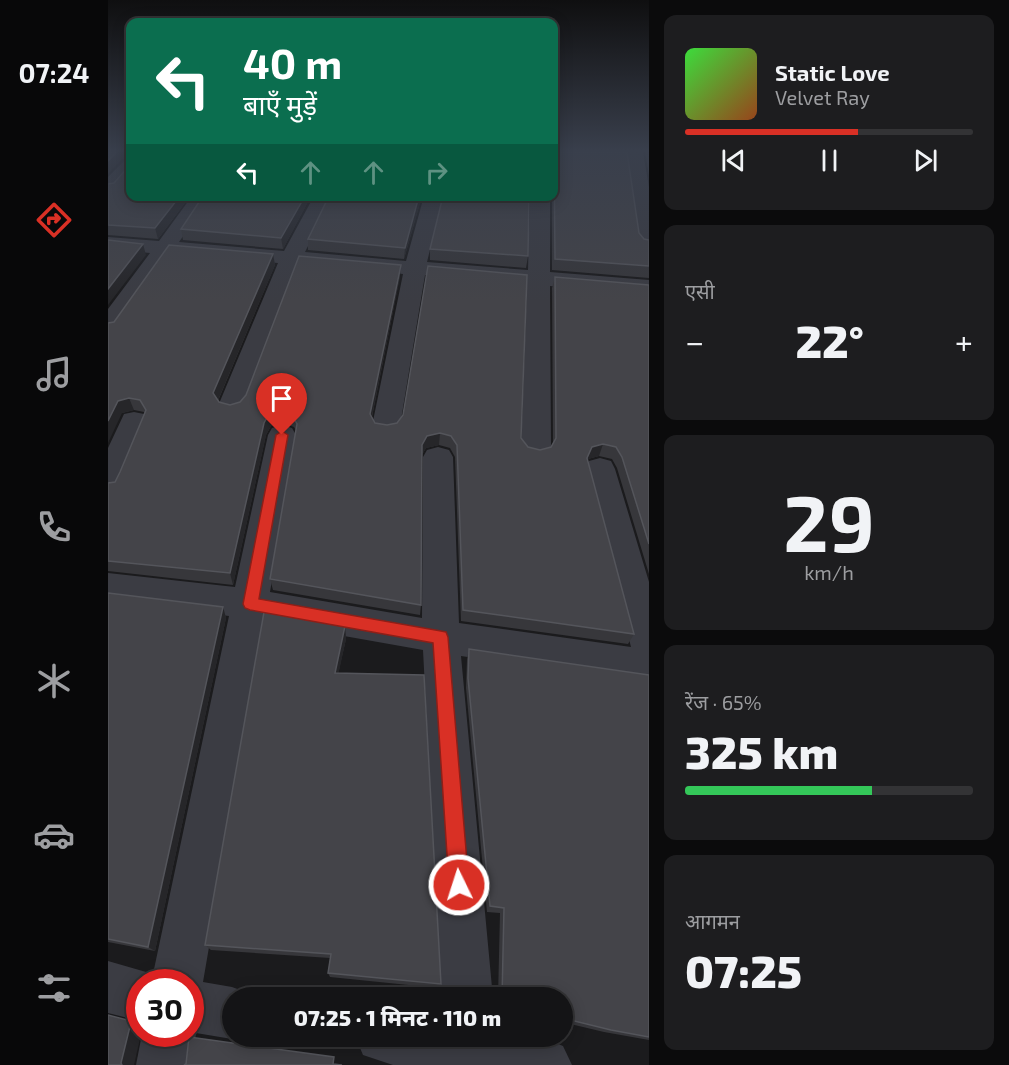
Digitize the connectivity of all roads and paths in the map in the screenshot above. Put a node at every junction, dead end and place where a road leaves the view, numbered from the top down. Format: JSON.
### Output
{"nodes":[{"id":1,"x":198,"y":202,"type":"edge"},
{"id":2,"x":321,"y":202,"type":"edge"},
{"id":3,"x":432,"y":202,"type":"edge"},
{"id":4,"x":540,"y":202,"type":"edge"},
{"id":5,"x":642,"y":202,"type":"edge"},
{"id":6,"x":108,"y":243,"type":"edge"},
{"id":7,"x":649,"y":244,"type":"edge"},
{"id":8,"x":166,"y":246,"type":"junction"},
{"id":9,"x":291,"y":258,"type":"junction"},
{"id":10,"x":415,"y":268,"type":"junction"},
{"id":11,"x":538,"y":279,"type":"junction"},
{"id":12,"x":649,"y":287,"type":"edge"},
{"id":13,"x":108,"y":326,"type":"edge"},
{"id":14,"x":232,"y":406,"type":"edge"},
{"id":15,"x":134,"y":421,"type":"dead end"},
{"id":16,"x":386,"y":426,"type":"edge"},
{"id":17,"x":282,"y":435,"type":"dead end"},
{"id":18,"x":536,"y":450,"type":"edge"},
{"id":19,"x":438,"y":457,"type":"dead end"},
{"id":20,"x":600,"y":469,"type":"dead end"},
{"id":21,"x":108,"y":483,"type":"edge"},
{"id":22,"x":108,"y":587,"type":"edge"},
{"id":23,"x":250,"y":604,"type":"junction"},
{"id":24,"x":441,"y":637,"type":"junction"},
{"id":25,"x":649,"y":645,"type":"edge"},
{"id":26,"x":649,"y":667,"type":"edge"},
{"id":27,"x":180,"y":969,"type":"edge"},
{"id":28,"x":108,"y":987,"type":"edge"},
{"id":29,"x":466,"y":987,"type":"edge"},
{"id":30,"x":126,"y":992,"type":"edge"},
{"id":31,"x":204,"y":1008,"type":"edge"},
{"id":32,"x":222,"y":1011,"type":"edge"},
{"id":33,"x":166,"y":1047,"type":"edge"},
{"id":34,"x":447,"y":1047,"type":"edge"},
{"id":35,"x":471,"y":1051,"type":"edge"},
{"id":36,"x":164,"y":1065,"type":"edge"},
{"id":37,"x":544,"y":1065,"type":"edge"}],
"edges":[{"from":1,"to":8,"type":"street"},
{"from":2,"to":9,"type":"street"},
{"from":3,"to":10,"type":"street"},
{"from":4,"to":11,"type":"street"},
{"from":5,"to":7,"type":"street"},
{"from":6,"to":8,"type":"street"},
{"from":8,"to":9,"type":"street"},
{"from":8,"to":13,"type":"street"},
{"from":9,"to":10,"type":"street"},
{"from":9,"to":14,"type":"street"},
{"from":10,"to":11,"type":"street"},
{"from":10,"to":16,"type":"street"},
{"from":11,"to":12,"type":"street"},
{"from":11,"to":18,"type":"street"},
{"from":15,"to":21,"type":"street"},
{"from":17,"to":23,"type":"street"},
{"from":19,"to":24,"type":"street"},
{"from":20,"to":25,"type":"street"},
{"from":22,"to":23,"type":"street"},
{"from":23,"to":24,"type":"street"},
{"from":23,"to":27,"type":"street"},
{"from":24,"to":26,"type":"street"},
{"from":24,"to":29,"type":"street"},
{"from":28,"to":30,"type":"street"},
{"from":31,"to":32,"type":"street"},
{"from":33,"to":36,"type":"street"},
{"from":34,"to":35,"type":"street"},
{"from":35,"to":37,"type":"street"}]}
